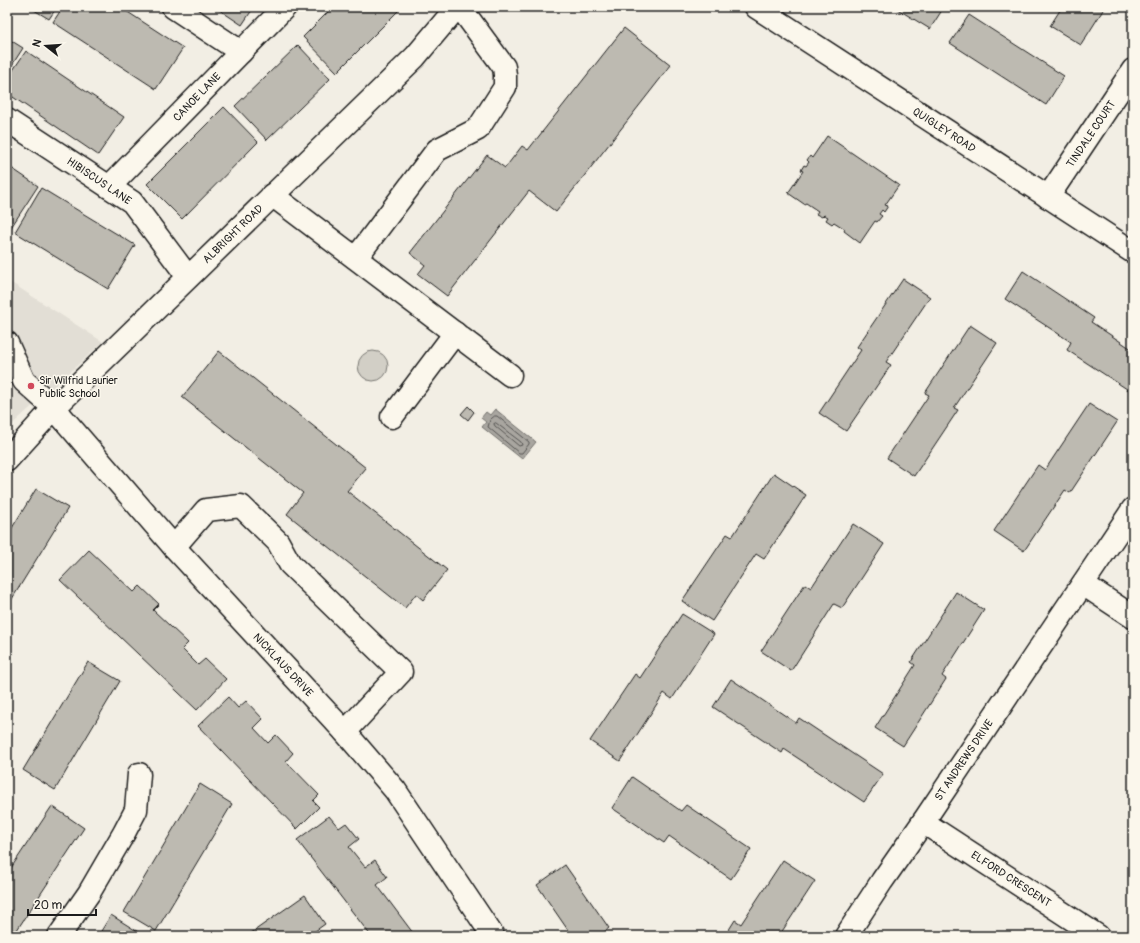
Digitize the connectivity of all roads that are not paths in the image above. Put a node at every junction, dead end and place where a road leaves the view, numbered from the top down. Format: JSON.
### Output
{"nodes":[{"id":1,"x":173,"y":7,"type":"edge"},
{"id":2,"x":285,"y":7,"type":"edge"},
{"id":3,"x":458,"y":7,"type":"edge"},
{"id":4,"x":757,"y":7,"type":"edge"},
{"id":5,"x":241,"y":52,"type":"junction"},
{"id":6,"x":1133,"y":70,"type":"edge"},
{"id":7,"x":7,"y":120,"type":"edge"},
{"id":8,"x":109,"y":187,"type":"junction"},
{"id":9,"x":272,"y":195,"type":"junction"},
{"id":10,"x":1048,"y":197,"type":"junction"},
{"id":11,"x":1133,"y":252,"type":"edge"},
{"id":12,"x":356,"y":258,"type":"junction"},
{"id":13,"x":188,"y":278,"type":"junction"},
{"id":14,"x":455,"y":333,"type":"junction"},
{"id":15,"x":7,"y":343,"type":"edge"},
{"id":16,"x":510,"y":375,"type":"dead end"},
{"id":17,"x":54,"y":408,"type":"junction"},
{"id":18,"x":392,"y":417,"type":"dead end"},
{"id":19,"x":7,"y":460,"type":"edge"},
{"id":20,"x":1133,"y":509,"type":"edge"},
{"id":21,"x":174,"y":548,"type":"junction"},
{"id":22,"x":1083,"y":584,"type":"junction"},
{"id":23,"x":1133,"y":617,"type":"edge"},
{"id":24,"x":345,"y":732,"type":"junction"},
{"id":25,"x":139,"y":774,"type":"dead end"},
{"id":26,"x":923,"y":822,"type":"junction"},
{"id":27,"x":59,"y":936,"type":"edge"},
{"id":28,"x":493,"y":936,"type":"edge"},
{"id":29,"x":846,"y":936,"type":"edge"},
{"id":30,"x":1098,"y":936,"type":"edge"}],
"edges":[{"from":1,"to":5,"type":"street"},
{"from":2,"to":5,"type":"street","name":"CANOE LANE"},
{"from":3,"to":9,"type":"street","name":"ALBRIGHT ROAD"},
{"from":3,"to":12,"type":"street"},
{"from":4,"to":10,"type":"street","name":"QUIGLEY ROAD"},
{"from":5,"to":8,"type":"street","name":"CANOE LANE"},
{"from":6,"to":10,"type":"street","name":"TINDALE COURT"},
{"from":7,"to":8,"type":"street","name":"HIBISCUS LANE"},
{"from":8,"to":13,"type":"street","name":"HIBISCUS LANE"},
{"from":9,"to":12,"type":"street"},
{"from":9,"to":13,"type":"street","name":"ALBRIGHT ROAD"},
{"from":10,"to":11,"type":"street","name":"QUIGLEY ROAD"},
{"from":12,"to":14,"type":"street"},
{"from":13,"to":17,"type":"street","name":"ALBRIGHT ROAD"},
{"from":14,"to":16,"type":"street"},
{"from":14,"to":18,"type":"street"},
{"from":15,"to":17,"type":"street","name":"NICKLAUS DRIVE"},
{"from":17,"to":19,"type":"street","name":"ALBRIGHT ROAD"},
{"from":17,"to":21,"type":"street","name":"NICKLAUS DRIVE"},
{"from":20,"to":22,"type":"street","name":"ST ANDREWS DRIVE"},
{"from":21,"to":24,"type":"street","name":"NICKLAUS DRIVE"},
{"from":21,"to":24,"type":"street"},
{"from":22,"to":23,"type":"street"},
{"from":22,"to":26,"type":"street","name":"ST ANDREWS DRIVE"},
{"from":24,"to":28,"type":"street","name":"NICKLAUS DRIVE"},
{"from":25,"to":27,"type":"street"},
{"from":26,"to":29,"type":"street","name":"ST ANDREWS DRIVE"},
{"from":26,"to":30,"type":"street","name":"ELFORD CRESCENT"}]}
